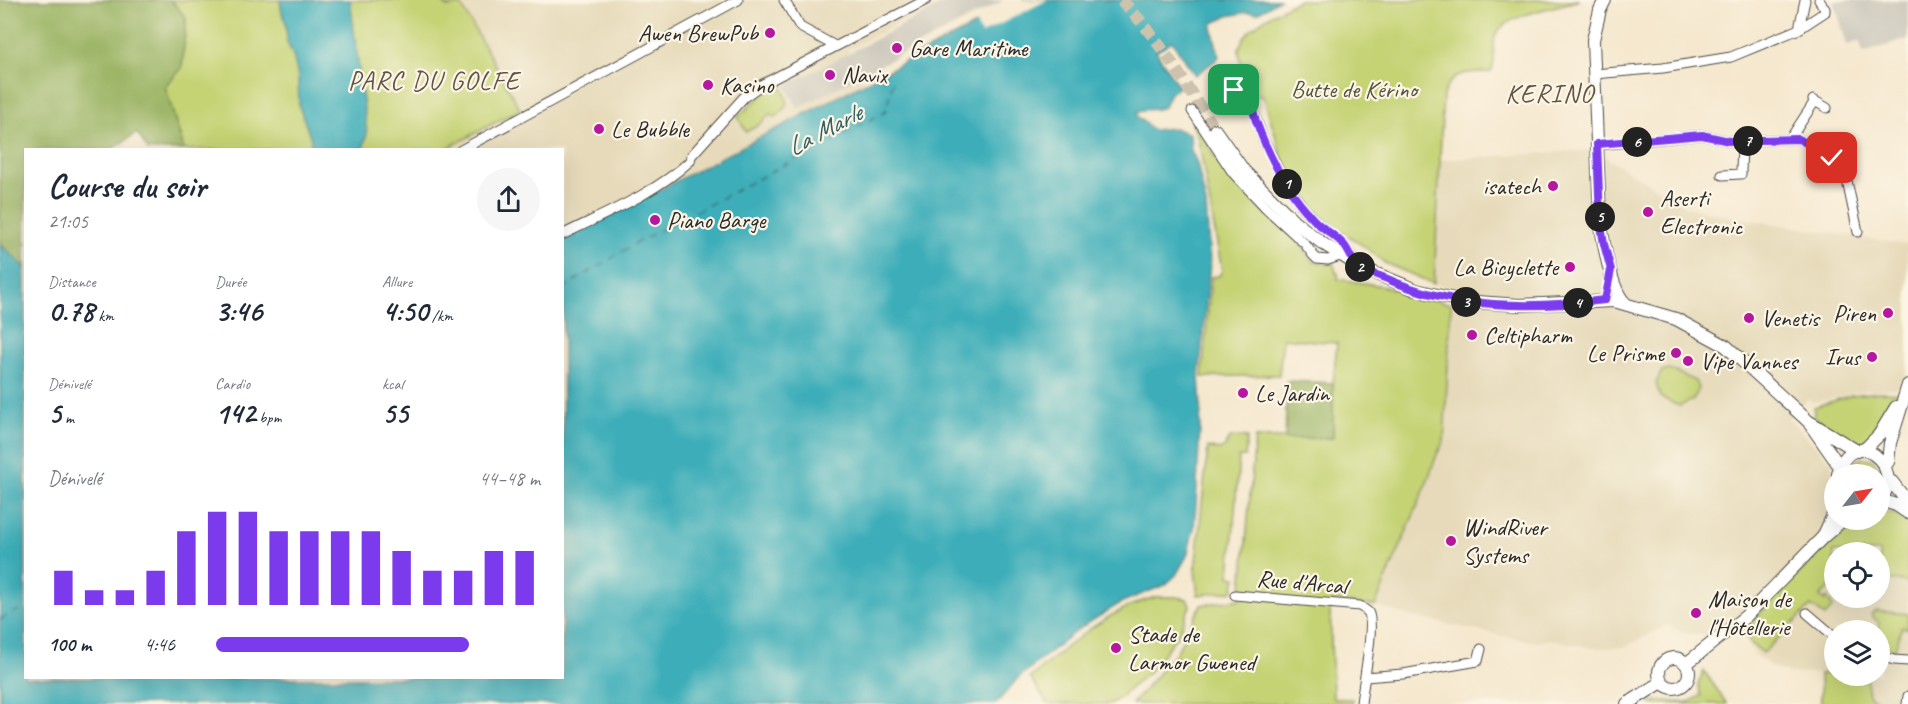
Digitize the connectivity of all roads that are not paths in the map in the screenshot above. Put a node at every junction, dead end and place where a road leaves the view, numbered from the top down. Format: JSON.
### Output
{"nodes":[{"id":1,"x":738,"y":0,"type":"edge"},
{"id":2,"x":784,"y":0,"type":"edge"},
{"id":3,"x":926,"y":0,"type":"edge"},
{"id":4,"x":1605,"y":0,"type":"edge"},
{"id":5,"x":1805,"y":0,"type":"edge"},
{"id":6,"x":1819,"y":0,"type":"edge"},
{"id":7,"x":1799,"y":29,"type":"junction"},
{"id":8,"x":835,"y":46,"type":"junction"},
{"id":9,"x":1594,"y":74,"type":"junction"},
{"id":10,"x":1214,"y":95,"type":"dead end"},
{"id":11,"x":1827,"y":108,"type":"dead end"},
{"id":12,"x":1192,"y":111,"type":"dead end"},
{"id":13,"x":1215,"y":130,"type":"tunnel mouth"},
{"id":14,"x":1790,"y":139,"type":"junction"},
{"id":15,"x":1742,"y":141,"type":"junction"},
{"id":16,"x":1597,"y":144,"type":"junction"},
{"id":17,"x":465,"y":148,"type":"edge"},
{"id":18,"x":1832,"y":158,"type":"junction"},
{"id":19,"x":1722,"y":175,"type":"dead end"},
{"id":20,"x":1820,"y":179,"type":"dead end"},
{"id":21,"x":1858,"y":232,"type":"dead end"},
{"id":22,"x":564,"y":234,"type":"edge"},
{"id":23,"x":1340,"y":256,"type":"junction"},
{"id":24,"x":1357,"y":265,"type":"junction"},
{"id":25,"x":1611,"y":270,"type":"junction"},
{"id":26,"x":1625,"y":303,"type":"junction"},
{"id":27,"x":1605,"y":304,"type":"junction"},
{"id":28,"x":1645,"y":309,"type":"junction"},
{"id":29,"x":1906,"y":389,"type":"edge"},
{"id":30,"x":1808,"y":421,"type":"junction"},
{"id":31,"x":1860,"y":450,"type":"junction"},
{"id":32,"x":1888,"y":462,"type":"junction"},
{"id":33,"x":1835,"y":464,"type":"edge"},
{"id":34,"x":1843,"y":464,"type":"edge"},
{"id":35,"x":1892,"y":482,"type":"junction"},
{"id":36,"x":1890,"y":489,"type":"edge"},
{"id":37,"x":1890,"y":503,"type":"edge"},
{"id":38,"x":1908,"y":503,"type":"edge"},
{"id":39,"x":1908,"y":513,"type":"edge"},
{"id":40,"x":1826,"y":530,"type":"edge"},
{"id":41,"x":1831,"y":530,"type":"edge"},
{"id":42,"x":1822,"y":538,"type":"junction"},
{"id":43,"x":1235,"y":595,"type":"dead end"},
{"id":44,"x":1807,"y":613,"type":"dead end"},
{"id":45,"x":1824,"y":627,"type":"edge"},
{"id":46,"x":1481,"y":649,"type":"dead end"},
{"id":47,"x":1890,"y":659,"type":"edge"},
{"id":48,"x":1908,"y":662,"type":"edge"},
{"id":49,"x":1686,"y":664,"type":"junction"},
{"id":50,"x":1365,"y":677,"type":"junction"},
{"id":51,"x":1662,"y":682,"type":"junction"},
{"id":52,"x":1908,"y":696,"type":"edge"},
{"id":53,"x":1360,"y":704,"type":"edge"},
{"id":54,"x":1627,"y":704,"type":"edge"},
{"id":55,"x":1907,"y":704,"type":"edge"}],
"edges":[{"from":1,"to":17,"type":"street"},
{"from":2,"to":8,"type":"street"},
{"from":3,"to":8,"type":"street"},
{"from":4,"to":9,"type":"main road"},
{"from":5,"to":7,"type":"street"},
{"from":6,"to":7,"type":"street"},
{"from":7,"to":9,"type":"street"},
{"from":8,"to":22,"type":"street"},
{"from":9,"to":16,"type":"main road"},
{"from":10,"to":24,"type":"street"},
{"from":11,"to":14,"type":"street"},
{"from":12,"to":23,"type":"street"},
{"from":13,"to":23,"type":"main road"},
{"from":14,"to":15,"type":"street"},
{"from":14,"to":18,"type":"street"},
{"from":15,"to":16,"type":"street"},
{"from":15,"to":19,"type":"street"},
{"from":16,"to":25,"type":"main road"},
{"from":18,"to":20,"type":"street"},
{"from":18,"to":21,"type":"street"},
{"from":23,"to":24,"type":"main road"},
{"from":24,"to":27,"type":"main road"},
{"from":25,"to":26,"type":"main road"},
{"from":25,"to":27,"type":"main road"},
{"from":26,"to":27,"type":"main road"},
{"from":26,"to":28,"type":"main road"},
{"from":27,"to":28,"type":"main road"},
{"from":28,"to":30,"type":"main road"},
{"from":29,"to":31,"type":"main road"},
{"from":29,"to":32,"type":"main road"},
{"from":30,"to":31,"type":"main road"},
{"from":30,"to":33,"type":"main road"},
{"from":31,"to":32,"type":"main road"},
{"from":31,"to":34,"type":"main road"},
{"from":32,"to":35,"type":"main road"},
{"from":35,"to":36,"type":"main road"},
{"from":35,"to":38,"type":"main road"},
{"from":37,"to":39,"type":"main road"},
{"from":40,"to":42,"type":"main road"},
{"from":41,"to":42,"type":"main road"},
{"from":42,"to":49,"type":"main road"},
{"from":43,"to":50,"type":"street","name":"Rue d'Arcal"},
{"from":44,"to":45,"type":"street"},
{"from":46,"to":50,"type":"street"},
{"from":47,"to":48,"type":"street"},
{"from":49,"to":51,"type":"main road"},
{"from":49,"to":51,"type":"main road"},
{"from":50,"to":53,"type":"street","name":"Rue d'Arcal"},
{"from":51,"to":54,"type":"main road"},
{"from":52,"to":55,"type":"street"}]}
